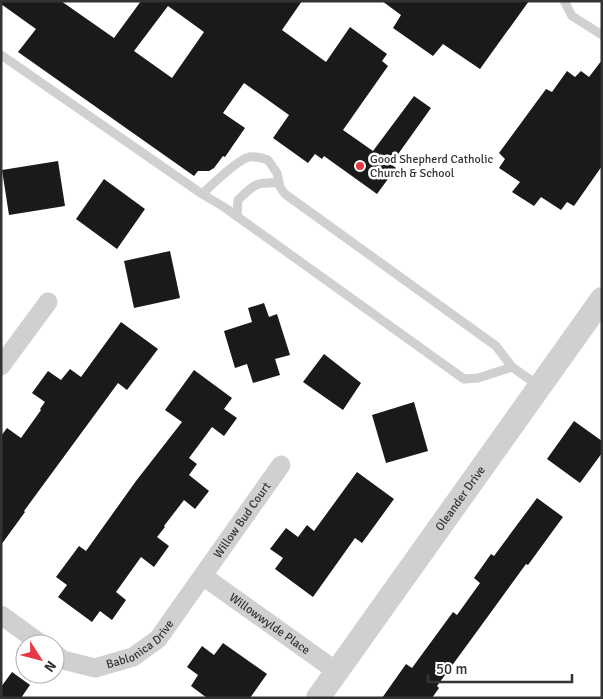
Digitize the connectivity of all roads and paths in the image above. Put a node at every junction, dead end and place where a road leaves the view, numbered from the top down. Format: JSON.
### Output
{"nodes":[{"id":1,"x":564,"y":1,"type":"edge"},
{"id":2,"x":602,"y":35,"type":"edge"},
{"id":3,"x":1,"y":55,"type":"edge"},
{"id":4,"x":279,"y":183,"type":"junction"},
{"id":5,"x":202,"y":194,"type":"junction"},
{"id":6,"x":237,"y":216,"type":"junction"},
{"id":7,"x":602,"y":299,"type":"edge"},
{"id":8,"x":48,"y":302,"type":"dead end"},
{"id":9,"x":1,"y":366,"type":"edge"},
{"id":10,"x":512,"y":367,"type":"junction"},
{"id":11,"x":539,"y":386,"type":"junction"},
{"id":12,"x":281,"y":465,"type":"dead end"},
{"id":13,"x":203,"y":576,"type":"junction"},
{"id":14,"x":1,"y":615,"type":"edge"},
{"id":15,"x":27,"y":634,"type":"edge"},
{"id":16,"x":65,"y":661,"type":"edge"},
{"id":17,"x":336,"y":671,"type":"junction"},
{"id":18,"x":318,"y":698,"type":"edge"}],
"edges":[{"from":1,"to":2,"type":"lane"},
{"from":3,"to":5,"type":"lane"},
{"from":4,"to":5,"type":"lane"},
{"from":4,"to":6,"type":"lane"},
{"from":4,"to":10,"type":"lane"},
{"from":5,"to":6,"type":"lane"},
{"from":6,"to":10,"type":"lane"},
{"from":7,"to":11,"type":"street","name":"Oleander Drive"},
{"from":8,"to":9,"type":"street"},
{"from":10,"to":11,"type":"lane"},
{"from":11,"to":17,"type":"street","name":"Oleander Drive"},
{"from":12,"to":13,"type":"street","name":"Willow Bud Court"},
{"from":13,"to":16,"type":"street","name":"Bablonica Drive"},
{"from":13,"to":17,"type":"street","name":"Willowwylde Place"},
{"from":14,"to":15,"type":"street"},
{"from":17,"to":18,"type":"street","name":"Oleander Drive"}]}
